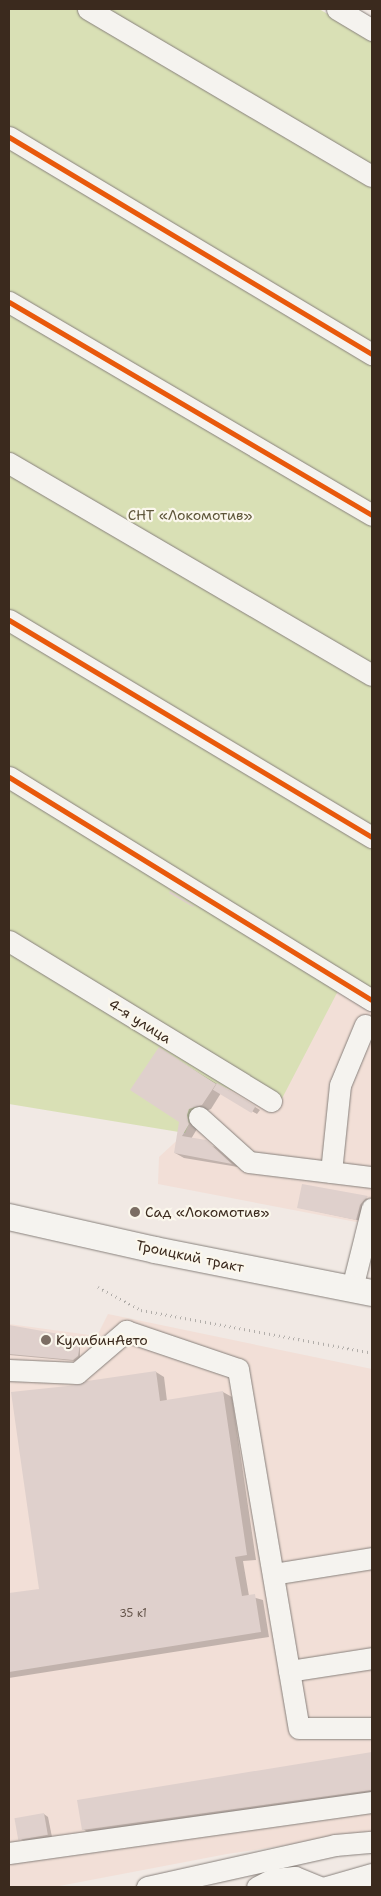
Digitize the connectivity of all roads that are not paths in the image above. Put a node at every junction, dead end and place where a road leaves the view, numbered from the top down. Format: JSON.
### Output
{"nodes":[{"id":1,"x":88,"y":9,"type":"edge"},
{"id":2,"x":337,"y":9,"type":"edge"},
{"id":3,"x":372,"y":30,"type":"edge"},
{"id":4,"x":9,"y":137,"type":"edge"},
{"id":5,"x":372,"y":176,"type":"edge"},
{"id":6,"x":9,"y":302,"type":"edge"},
{"id":7,"x":372,"y":354,"type":"edge"},
{"id":8,"x":9,"y":463,"type":"edge"},
{"id":9,"x":372,"y":515,"type":"edge"},
{"id":10,"x":9,"y":620,"type":"edge"},
{"id":11,"x":372,"y":675,"type":"edge"},
{"id":12,"x":9,"y":777,"type":"edge"},
{"id":13,"x":372,"y":837,"type":"edge"},
{"id":14,"x":9,"y":941,"type":"edge"},
{"id":15,"x":372,"y":1000,"type":"edge"},
{"id":16,"x":365,"y":1025,"type":"dead end"},
{"id":17,"x":271,"y":1101,"type":"dead end"},
{"id":18,"x":199,"y":1117,"type":"dead end"},
{"id":19,"x":331,"y":1172,"type":"junction"},
{"id":20,"x":372,"y":1178,"type":"edge"},
{"id":21,"x":372,"y":1208,"type":"edge"},
{"id":22,"x":9,"y":1217,"type":"edge"},
{"id":23,"x":362,"y":1291,"type":"edge"},
{"id":24,"x":9,"y":1370,"type":"edge"},
{"id":25,"x":372,"y":1558,"type":"edge"},
{"id":26,"x":273,"y":1574,"type":"junction"},
{"id":27,"x":372,"y":1658,"type":"edge"},
{"id":28,"x":290,"y":1671,"type":"junction"},
{"id":29,"x":372,"y":1728,"type":"edge"},
{"id":30,"x":372,"y":1802,"type":"edge"},
{"id":31,"x":372,"y":1842,"type":"edge"},
{"id":32,"x":9,"y":1853,"type":"edge"},
{"id":33,"x":372,"y":1874,"type":"edge"},
{"id":34,"x":146,"y":1887,"type":"edge"},
{"id":35,"x":258,"y":1887,"type":"edge"},
{"id":36,"x":320,"y":1887,"type":"edge"},
{"id":37,"x":326,"y":1887,"type":"edge"}],
"edges":[{"from":1,"to":5,"type":"street"},
{"from":2,"to":3,"type":"street"},
{"from":4,"to":7,"type":"street"},
{"from":6,"to":9,"type":"street"},
{"from":8,"to":11,"type":"street"},
{"from":10,"to":13,"type":"street"},
{"from":12,"to":15,"type":"street"},
{"from":14,"to":17,"type":"street","name":"4-я улица"},
{"from":16,"to":19,"type":"street"},
{"from":18,"to":19,"type":"street"},
{"from":19,"to":20,"type":"street"},
{"from":21,"to":23,"type":"street"},
{"from":22,"to":23,"type":"main road","name":"Троицкий тракт"},
{"from":24,"to":26,"type":"street"},
{"from":25,"to":26,"type":"street"},
{"from":26,"to":28,"type":"street"},
{"from":27,"to":28,"type":"street"},
{"from":28,"to":29,"type":"street"},
{"from":30,"to":32,"type":"street"},
{"from":31,"to":34,"type":"street"},
{"from":33,"to":37,"type":"street"},
{"from":35,"to":36,"type":"street"}]}
